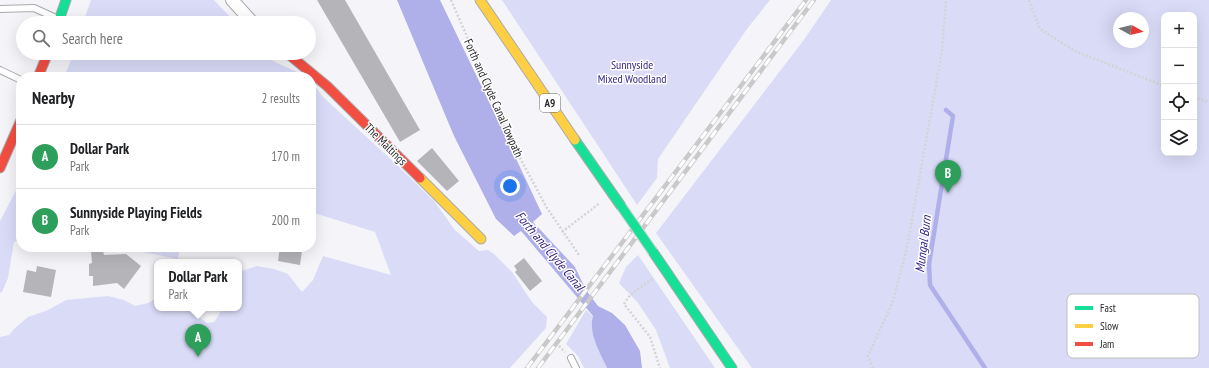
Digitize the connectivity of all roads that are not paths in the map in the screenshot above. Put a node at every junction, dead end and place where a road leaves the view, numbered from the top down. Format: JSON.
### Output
{"nodes":[{"id":1,"x":66,"y":0,"type":"edge"},
{"id":2,"x":232,"y":0,"type":"edge"},
{"id":3,"x":480,"y":0,"type":"edge"},
{"id":4,"x":0,"y":9,"type":"edge"},
{"id":5,"x":48,"y":16,"type":"edge"},
{"id":6,"x":61,"y":16,"type":"edge"},
{"id":7,"x":247,"y":16,"type":"edge"},
{"id":8,"x":45,"y":60,"type":"edge"},
{"id":9,"x":295,"y":60,"type":"edge"},
{"id":10,"x":0,"y":70,"type":"edge"},
{"id":11,"x":40,"y":72,"type":"edge"},
{"id":12,"x":310,"y":72,"type":"edge"},
{"id":13,"x":316,"y":77,"type":"edge"},
{"id":14,"x":16,"y":78,"type":"edge"},
{"id":15,"x":16,"y":131,"type":"edge"},
{"id":16,"x":0,"y":168,"type":"edge"},
{"id":17,"x":481,"y":239,"type":"dead end"},
{"id":18,"x":571,"y":358,"type":"dead end"},
{"id":19,"x":576,"y":368,"type":"edge"},
{"id":20,"x":732,"y":368,"type":"edge"}],
"edges":[{"from":1,"to":6,"type":"main road"},
{"from":2,"to":7,"type":"street"},
{"from":3,"to":20,"type":"main road","number":"A9","bridge":true},
{"from":4,"to":5,"type":"lane"},
{"from":8,"to":11,"type":"main road"},
{"from":9,"to":12,"type":"main road","name":"The Maltings"},
{"from":10,"to":14,"type":"lane"},
{"from":13,"to":17,"type":"main road","name":"The Maltings"},
{"from":15,"to":16,"type":"main road"},
{"from":18,"to":19,"type":"lane"}]}
